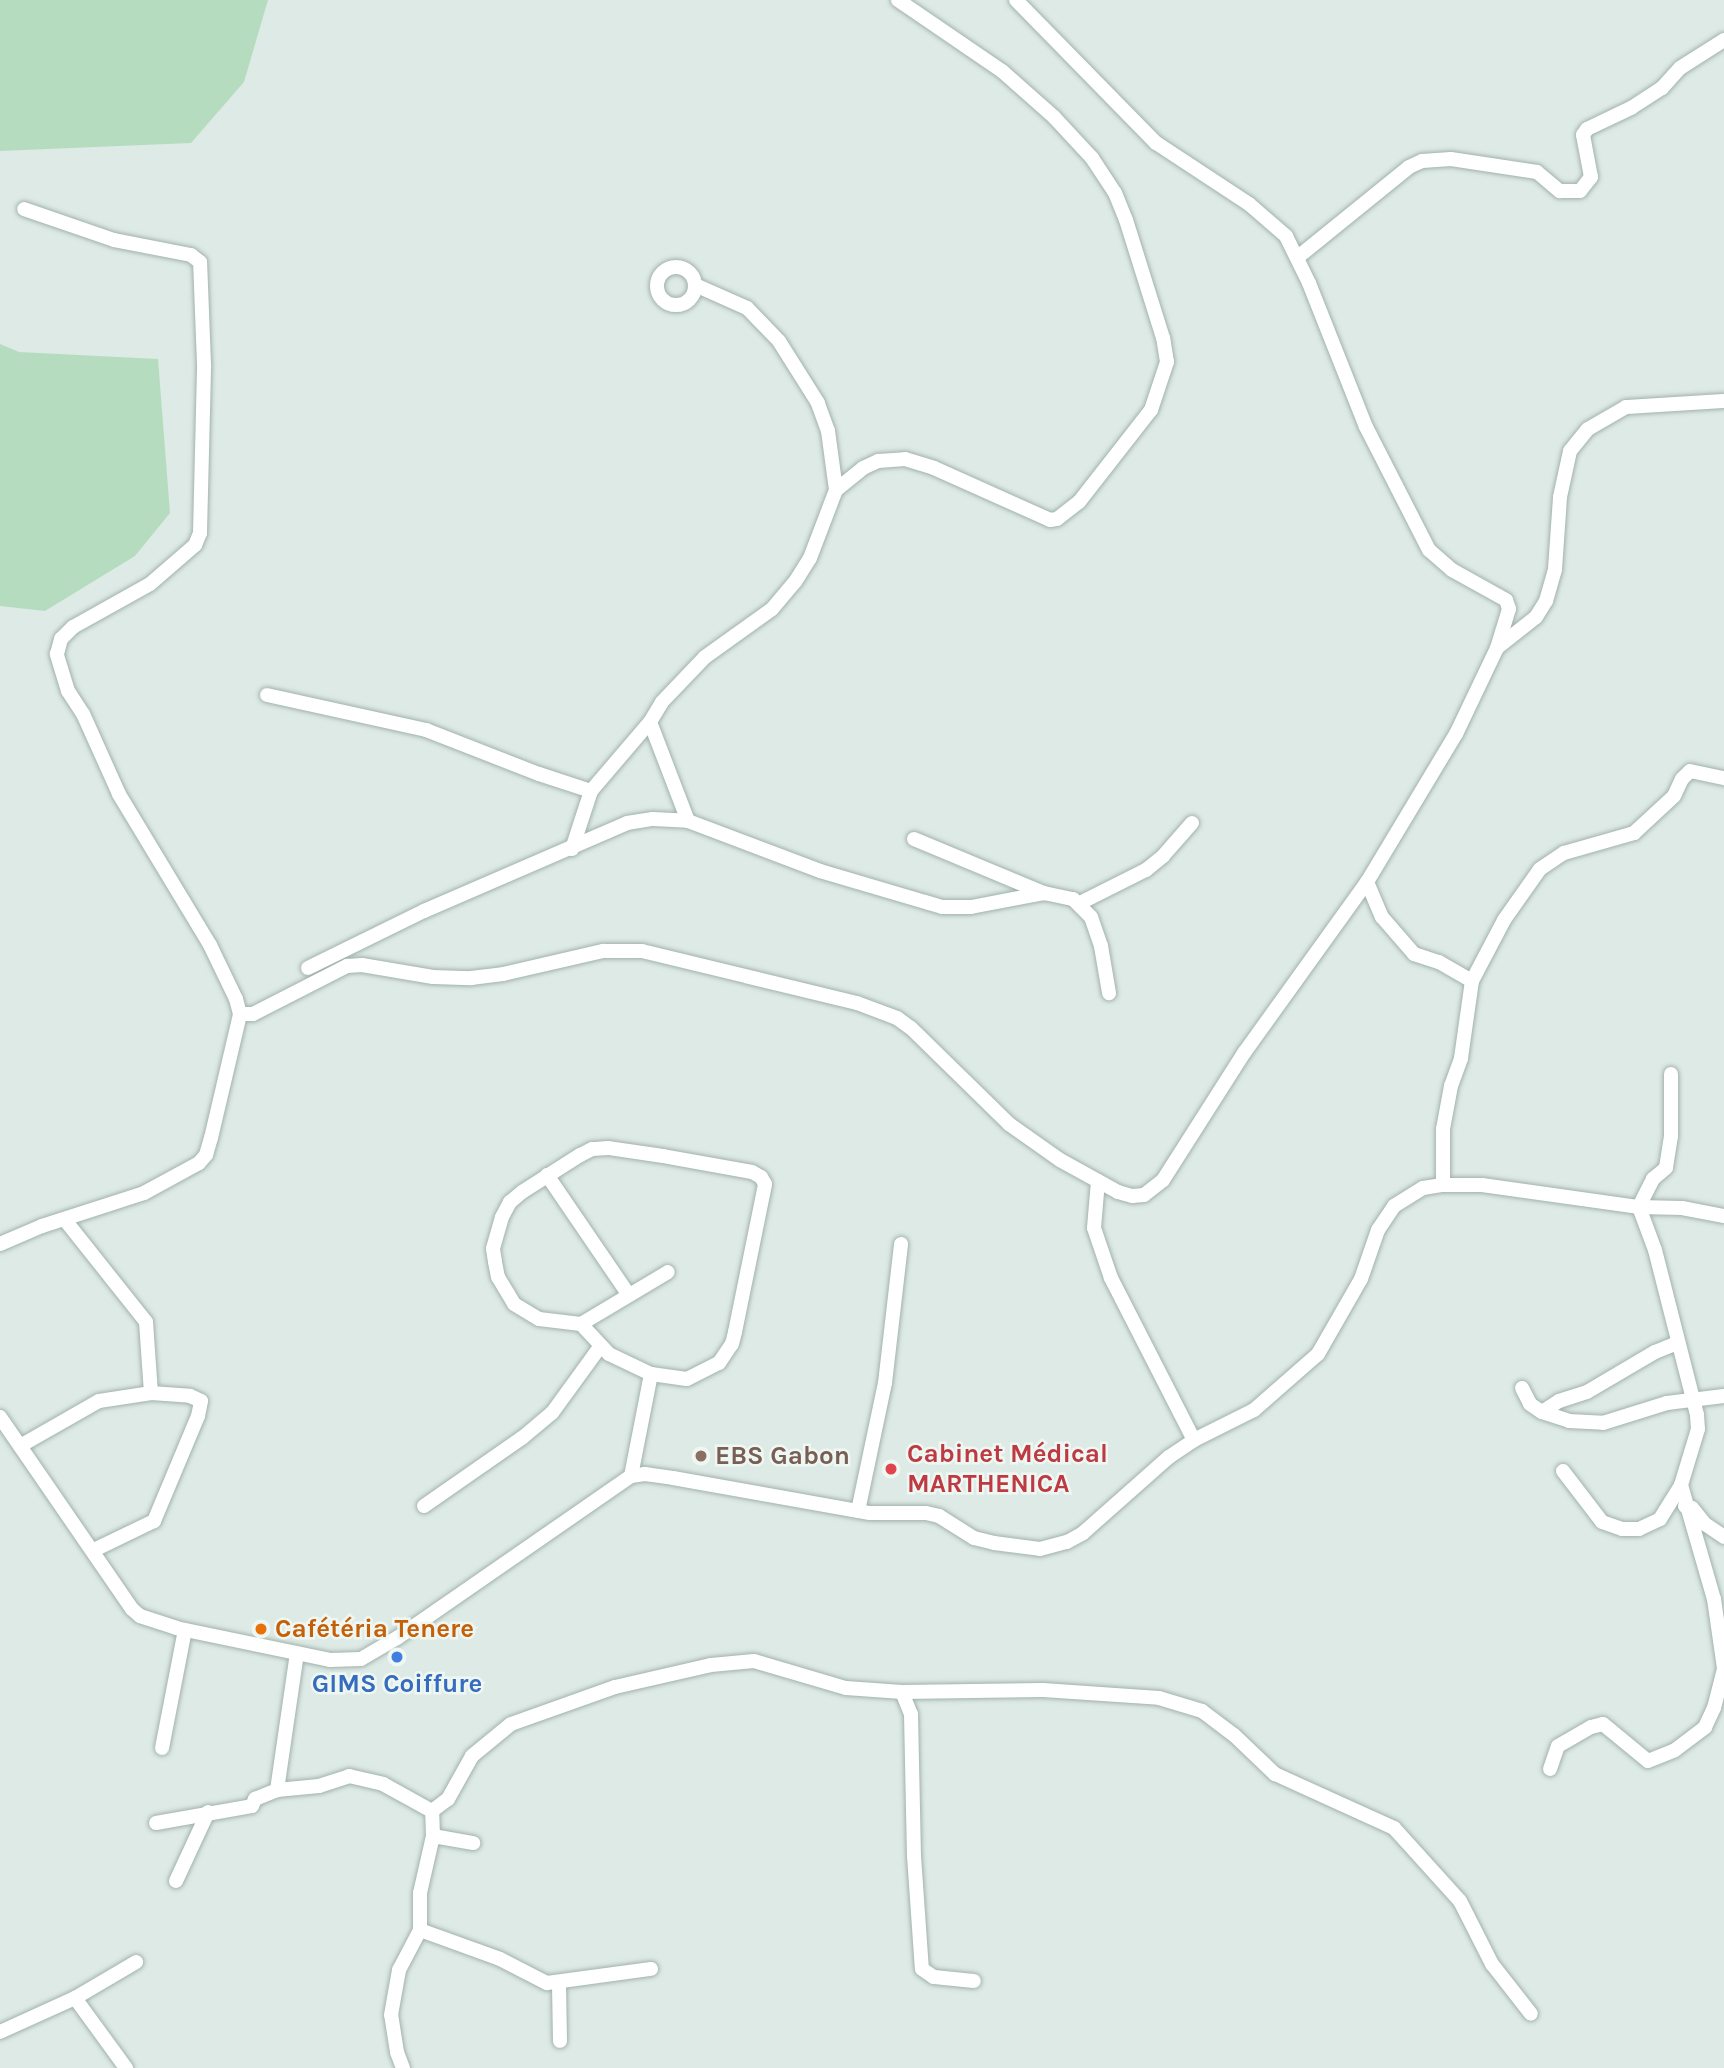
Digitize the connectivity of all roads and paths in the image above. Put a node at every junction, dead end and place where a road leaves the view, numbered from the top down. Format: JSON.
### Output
{"nodes":[{"id":1,"x":898,"y":0,"type":"edge"},
{"id":2,"x":1016,"y":0,"type":"edge"},
{"id":3,"x":1724,"y":40,"type":"edge"},
{"id":4,"x":23,"y":209,"type":"dead end"},
{"id":5,"x":1298,"y":257,"type":"junction"},
{"id":6,"x":695,"y":285,"type":"dead end"},
{"id":7,"x":1724,"y":401,"type":"edge"},
{"id":8,"x":836,"y":490,"type":"junction"},
{"id":9,"x":1497,"y":648,"type":"junction"},
{"id":10,"x":267,"y":695,"type":"dead end"},
{"id":11,"x":650,"y":722,"type":"junction"},
{"id":12,"x":1724,"y":778,"type":"edge"},
{"id":13,"x":591,"y":791,"type":"junction"},
{"id":14,"x":688,"y":821,"type":"junction"},
{"id":15,"x":1192,"y":823,"type":"dead end"},
{"id":16,"x":914,"y":839,"type":"dead end"},
{"id":17,"x":572,"y":849,"type":"junction"},
{"id":18,"x":1367,"y":882,"type":"junction"},
{"id":19,"x":1044,"y":893,"type":"junction"},
{"id":20,"x":1080,"y":903,"type":"junction"},
{"id":21,"x":308,"y":968,"type":"dead end"},
{"id":22,"x":1472,"y":981,"type":"junction"},
{"id":23,"x":1109,"y":993,"type":"dead end"},
{"id":24,"x":240,"y":1014,"type":"junction"},
{"id":25,"x":1671,"y":1074,"type":"dead end"},
{"id":26,"x":547,"y":1175,"type":"junction"},
{"id":27,"x":1098,"y":1181,"type":"junction"},
{"id":28,"x":1443,"y":1185,"type":"junction"},
{"id":29,"x":1640,"y":1207,"type":"junction"},
{"id":30,"x":1724,"y":1216,"type":"edge"},
{"id":31,"x":65,"y":1220,"type":"junction"},
{"id":32,"x":0,"y":1244,"type":"edge"},
{"id":33,"x":901,"y":1244,"type":"dead end"},
{"id":34,"x":668,"y":1272,"type":"dead end"},
{"id":35,"x":629,"y":1295,"type":"junction"},
{"id":36,"x":581,"y":1324,"type":"junction"},
{"id":37,"x":1677,"y":1343,"type":"junction"},
{"id":38,"x":600,"y":1347,"type":"junction"},
{"id":39,"x":651,"y":1374,"type":"junction"},
{"id":40,"x":1522,"y":1388,"type":"dead end"},
{"id":41,"x":151,"y":1394,"type":"junction"},
{"id":42,"x":1724,"y":1396,"type":"edge"},
{"id":43,"x":1695,"y":1402,"type":"junction"},
{"id":44,"x":1542,"y":1412,"type":"junction"},
{"id":45,"x":0,"y":1417,"type":"edge"},
{"id":46,"x":1194,"y":1440,"type":"junction"},
{"id":47,"x":20,"y":1446,"type":"junction"},
{"id":48,"x":1563,"y":1471,"type":"dead end"},
{"id":49,"x":631,"y":1476,"type":"junction"},
{"id":50,"x":1678,"y":1505,"type":"junction"},
{"id":51,"x":424,"y":1506,"type":"dead end"},
{"id":52,"x":858,"y":1511,"type":"junction"},
{"id":53,"x":1724,"y":1537,"type":"edge"},
{"id":54,"x":93,"y":1550,"type":"junction"},
{"id":55,"x":185,"y":1630,"type":"junction"},
{"id":56,"x":297,"y":1653,"type":"junction"},
{"id":57,"x":1724,"y":1668,"type":"edge"},
{"id":58,"x":902,"y":1692,"type":"junction"},
{"id":59,"x":162,"y":1748,"type":"dead end"},
{"id":60,"x":1550,"y":1769,"type":"dead end"},
{"id":61,"x":277,"y":1790,"type":"junction"},
{"id":62,"x":432,"y":1811,"type":"junction"},
{"id":63,"x":208,"y":1812,"type":"junction"},
{"id":64,"x":156,"y":1823,"type":"dead end"},
{"id":65,"x":433,"y":1836,"type":"junction"},
{"id":66,"x":473,"y":1843,"type":"dead end"},
{"id":67,"x":176,"y":1881,"type":"dead end"},
{"id":68,"x":420,"y":1930,"type":"junction"},
{"id":69,"x":136,"y":1962,"type":"dead end"},
{"id":70,"x":651,"y":1969,"type":"dead end"},
{"id":71,"x":974,"y":1981,"type":"dead end"},
{"id":72,"x":559,"y":1983,"type":"junction"},
{"id":73,"x":75,"y":1998,"type":"junction"},
{"id":74,"x":1531,"y":2014,"type":"dead end"},
{"id":75,"x":0,"y":2032,"type":"edge"},
{"id":76,"x":560,"y":2041,"type":"dead end"},
{"id":77,"x":126,"y":2068,"type":"edge"},
{"id":78,"x":403,"y":2068,"type":"edge"}],
"edges":[{"from":1,"to":8,"type":"street"},
{"from":2,"to":5,"type":"street"},
{"from":3,"to":5,"type":"street"},
{"from":4,"to":24,"type":"street"},
{"from":5,"to":9,"type":"street"},
{"from":6,"to":8,"type":"street"},
{"from":7,"to":9,"type":"street"},
{"from":8,"to":11,"type":"street"},
{"from":9,"to":18,"type":"street"},
{"from":10,"to":13,"type":"street"},
{"from":11,"to":13,"type":"street"},
{"from":11,"to":14,"type":"street"},
{"from":12,"to":22,"type":"street"},
{"from":13,"to":17,"type":"street"},
{"from":14,"to":17,"type":"street"},
{"from":14,"to":19,"type":"street"},
{"from":15,"to":20,"type":"street"},
{"from":16,"to":19,"type":"street"},
{"from":17,"to":21,"type":"street"},
{"from":18,"to":22,"type":"street"},
{"from":18,"to":27,"type":"street"},
{"from":19,"to":20,"type":"street"},
{"from":20,"to":23,"type":"street"},
{"from":22,"to":28,"type":"street"},
{"from":24,"to":27,"type":"street"},
{"from":24,"to":31,"type":"street"},
{"from":25,"to":29,"type":"street"},
{"from":26,"to":35,"type":"street"},
{"from":26,"to":36,"type":"street"},
{"from":26,"to":39,"type":"street"},
{"from":27,"to":46,"type":"street"},
{"from":28,"to":29,"type":"street"},
{"from":28,"to":46,"type":"street"},
{"from":29,"to":30,"type":"street"},
{"from":29,"to":37,"type":"street"},
{"from":31,"to":32,"type":"street"},
{"from":31,"to":41,"type":"street"},
{"from":33,"to":52,"type":"street"},
{"from":34,"to":35,"type":"street"},
{"from":35,"to":36,"type":"street"},
{"from":36,"to":38,"type":"street"},
{"from":37,"to":43,"type":"street"},
{"from":37,"to":44,"type":"street"},
{"from":38,"to":39,"type":"street"},
{"from":38,"to":51,"type":"street"},
{"from":39,"to":49,"type":"street"},
{"from":40,"to":44,"type":"street"},
{"from":41,"to":47,"type":"street"},
{"from":41,"to":54,"type":"street"},
{"from":42,"to":43,"type":"street"},
{"from":43,"to":44,"type":"street"},
{"from":43,"to":50,"type":"street"},
{"from":45,"to":47,"type":"street"},
{"from":46,"to":52,"type":"street"},
{"from":47,"to":54,"type":"street"},
{"from":48,"to":50,"type":"street"},
{"from":49,"to":52,"type":"street"},
{"from":49,"to":56,"type":"street"},
{"from":50,"to":53,"type":"street"},
{"from":50,"to":57,"type":"street"},
{"from":54,"to":55,"type":"street"},
{"from":55,"to":56,"type":"street"},
{"from":55,"to":59,"type":"street"},
{"from":56,"to":61,"type":"street"},
{"from":57,"to":60,"type":"street"},
{"from":58,"to":62,"type":"street"},
{"from":58,"to":71,"type":"street"},
{"from":58,"to":74,"type":"street"},
{"from":61,"to":62,"type":"street"},
{"from":61,"to":63,"type":"street"},
{"from":62,"to":65,"type":"street"},
{"from":63,"to":64,"type":"street"},
{"from":63,"to":67,"type":"street"},
{"from":65,"to":66,"type":"street"},
{"from":65,"to":68,"type":"street"},
{"from":68,"to":72,"type":"street"},
{"from":68,"to":78,"type":"street"},
{"from":69,"to":73,"type":"street"},
{"from":70,"to":72,"type":"street"},
{"from":72,"to":76,"type":"street"},
{"from":73,"to":75,"type":"street"},
{"from":73,"to":77,"type":"street"}]}
